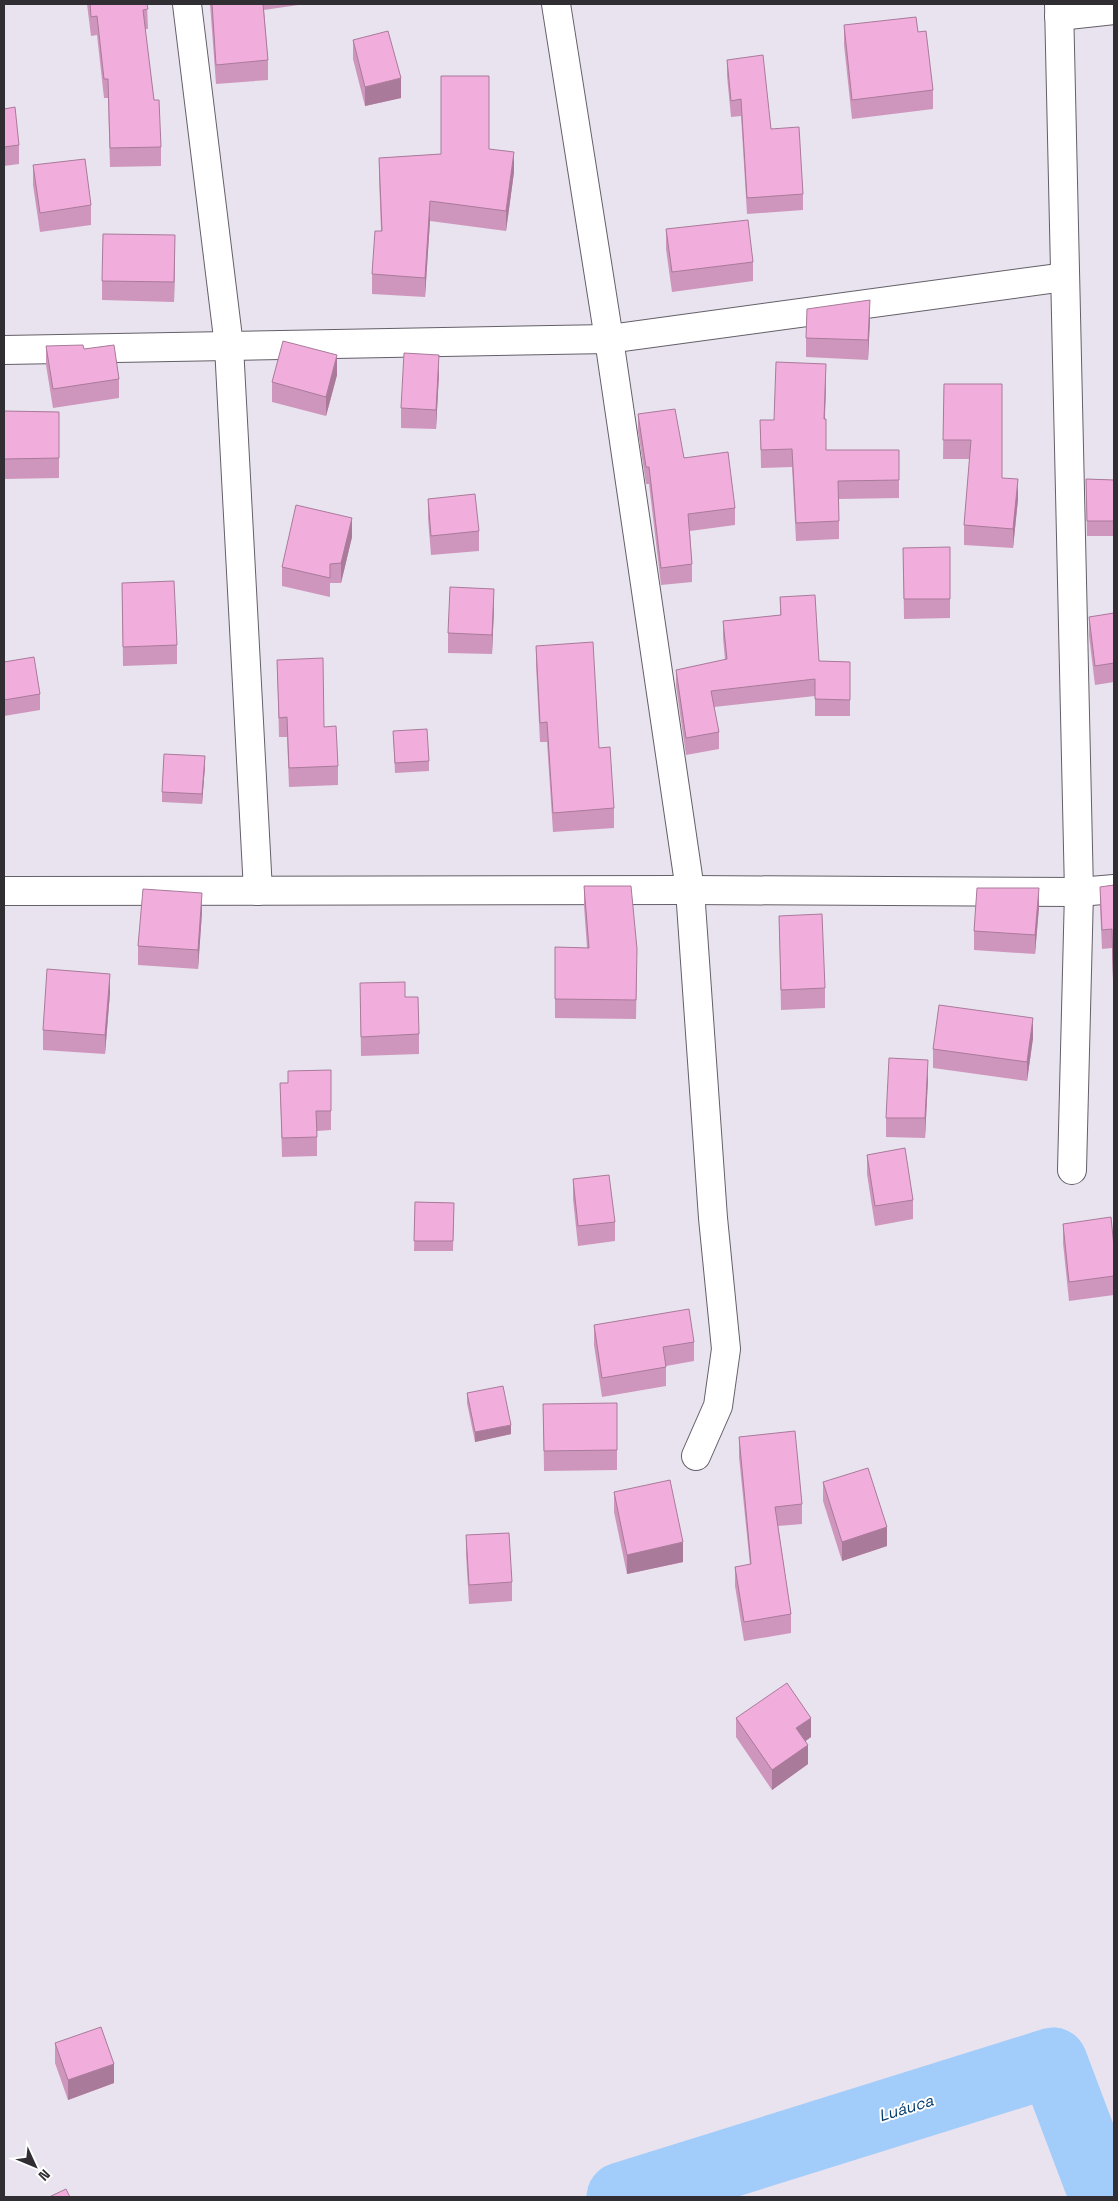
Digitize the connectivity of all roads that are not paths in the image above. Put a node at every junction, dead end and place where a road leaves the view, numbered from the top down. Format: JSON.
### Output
{"nodes":[{"id":1,"x":187,"y":4,"type":"edge"},
{"id":2,"x":556,"y":4,"type":"edge"},
{"id":3,"x":1059,"y":10,"type":"edge"},
{"id":4,"x":1114,"y":10,"type":"edge"},
{"id":5,"x":1065,"y":277,"type":"junction"},
{"id":6,"x":609,"y":339,"type":"junction"},
{"id":7,"x":229,"y":346,"type":"junction"},
{"id":8,"x":4,"y":350,"type":"edge"},
{"id":9,"x":1114,"y":889,"type":"edge"},
{"id":10,"x":690,"y":890,"type":"junction"},
{"id":11,"x":4,"y":891,"type":"edge"},
{"id":12,"x":258,"y":891,"type":"junction"},
{"id":13,"x":1079,"y":892,"type":"junction"},
{"id":14,"x":1072,"y":1170,"type":"dead end"},
{"id":15,"x":696,"y":1456,"type":"dead end"}],
"edges":[{"from":1,"to":7,"type":"street"},
{"from":2,"to":6,"type":"street"},
{"from":3,"to":4,"type":"street"},
{"from":3,"to":5,"type":"street"},
{"from":5,"to":6,"type":"street"},
{"from":5,"to":13,"type":"street"},
{"from":6,"to":7,"type":"street"},
{"from":6,"to":10,"type":"street"},
{"from":7,"to":8,"type":"street"},
{"from":7,"to":12,"type":"street"},
{"from":9,"to":13,"type":"street"},
{"from":10,"to":12,"type":"street"},
{"from":10,"to":13,"type":"street"},
{"from":10,"to":15,"type":"street"},
{"from":11,"to":12,"type":"street"},
{"from":13,"to":14,"type":"street"}]}
